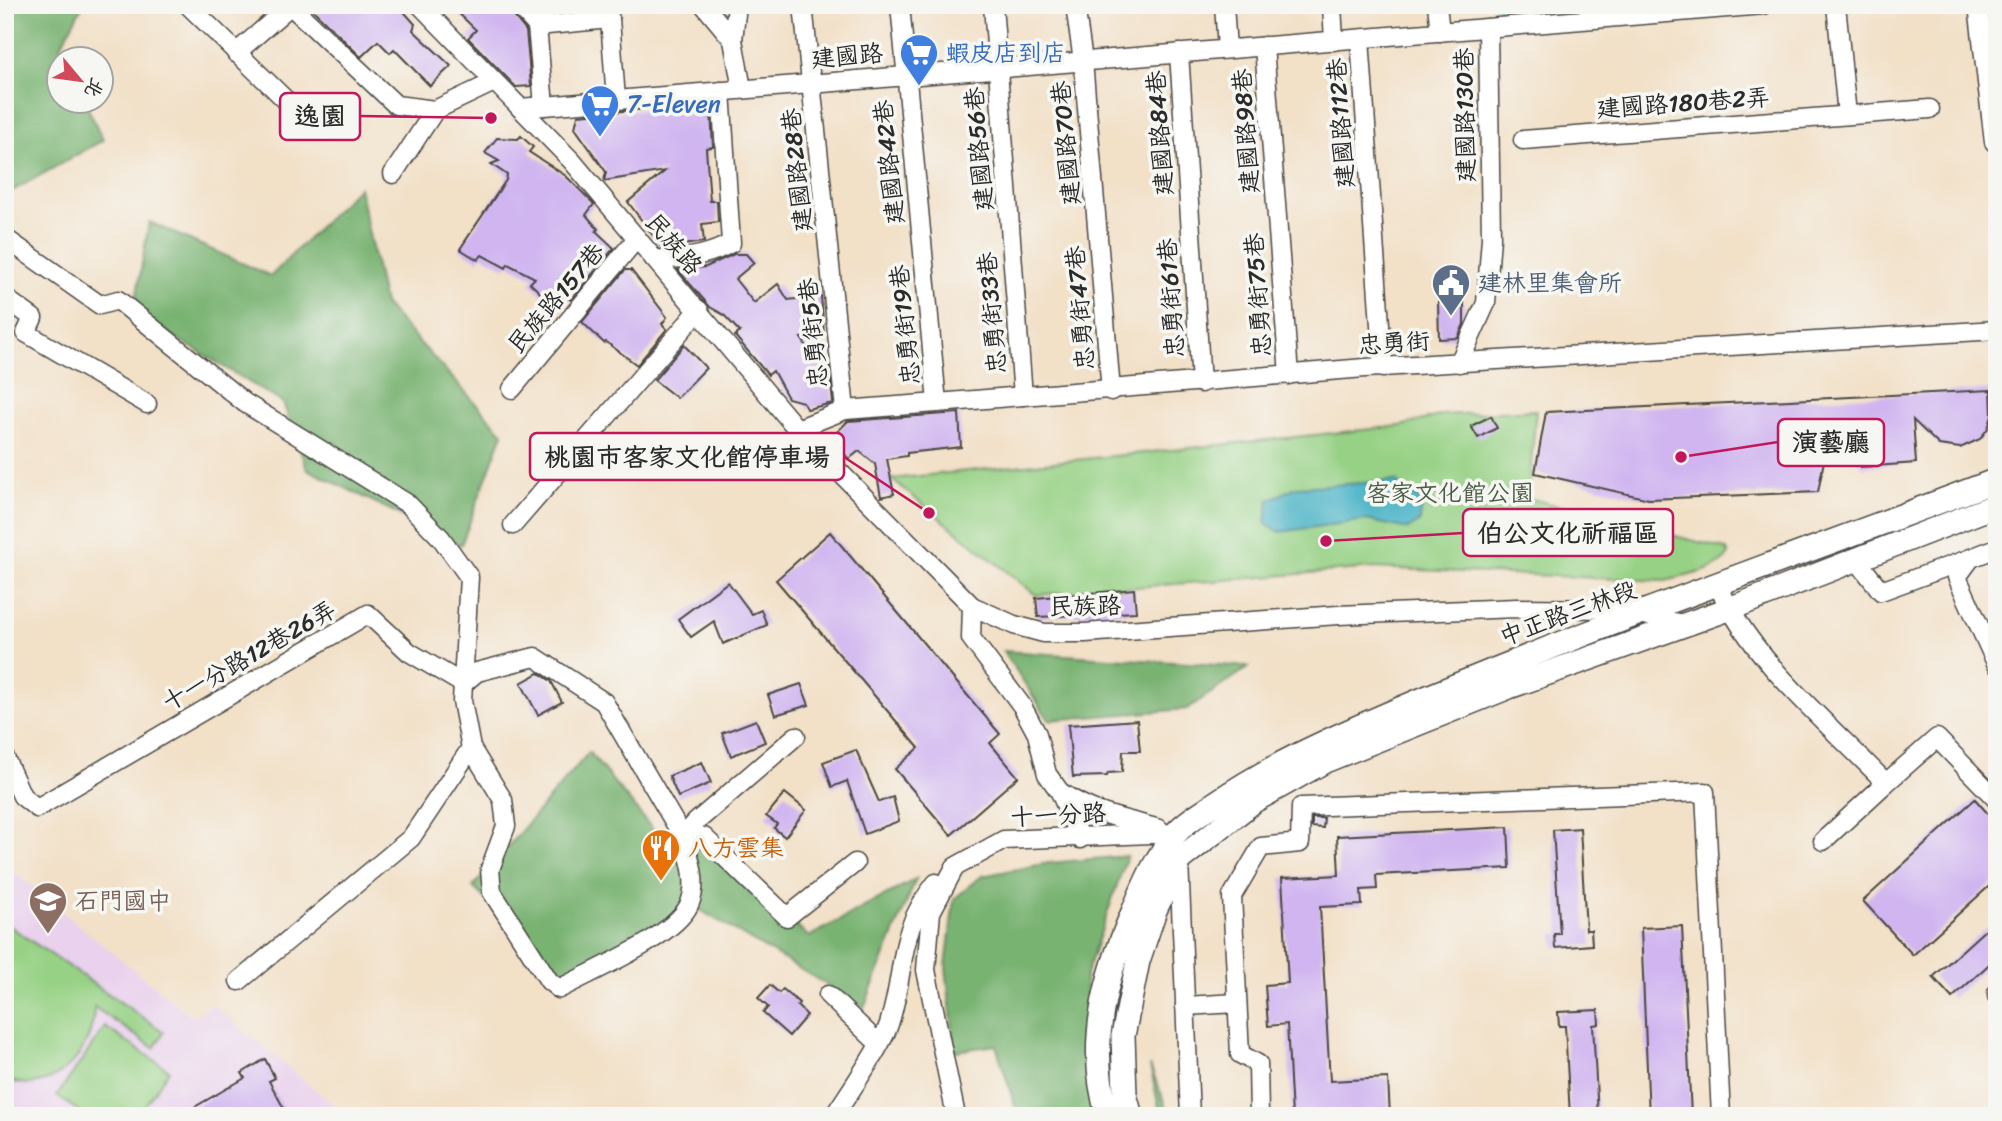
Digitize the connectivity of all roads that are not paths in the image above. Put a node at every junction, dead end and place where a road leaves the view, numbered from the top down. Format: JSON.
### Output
{"nodes":[{"id":1,"x":188,"y":5,"type":"edge"},
{"id":2,"x":291,"y":5,"type":"edge"},
{"id":3,"x":518,"y":5,"type":"edge"},
{"id":4,"x":704,"y":5,"type":"edge"},
{"id":5,"x":737,"y":5,"type":"edge"},
{"id":6,"x":803,"y":5,"type":"edge"},
{"id":7,"x":900,"y":5,"type":"edge"},
{"id":8,"x":993,"y":5,"type":"edge"},
{"id":9,"x":1075,"y":5,"type":"edge"},
{"id":10,"x":1224,"y":5,"type":"edge"},
{"id":11,"x":1332,"y":5,"type":"edge"},
{"id":12,"x":1437,"y":5,"type":"edge"},
{"id":13,"x":1764,"y":5,"type":"edge"},
{"id":14,"x":1836,"y":5,"type":"edge"},
{"id":15,"x":1978,"y":5,"type":"edge"},
{"id":16,"x":429,"y":8,"type":"edge"},
{"id":17,"x":604,"y":12,"type":"edge"},
{"id":18,"x":537,"y":26,"type":"junction"},
{"id":19,"x":1488,"y":28,"type":"junction"},
{"id":20,"x":1440,"y":32,"type":"junction"},
{"id":21,"x":1360,"y":38,"type":"junction"},
{"id":22,"x":733,"y":40,"type":"junction"},
{"id":23,"x":1334,"y":41,"type":"junction"},
{"id":24,"x":1264,"y":46,"type":"junction"},
{"id":25,"x":1227,"y":50,"type":"junction"},
{"id":26,"x":236,"y":52,"type":"junction"},
{"id":27,"x":1179,"y":54,"type":"junction"},
{"id":28,"x":1083,"y":61,"type":"junction"},
{"id":29,"x":997,"y":68,"type":"junction"},
{"id":30,"x":905,"y":76,"type":"junction"},
{"id":31,"x":494,"y":82,"type":"junction"},
{"id":32,"x":813,"y":84,"type":"junction"},
{"id":33,"x":742,"y":89,"type":"junction"},
{"id":34,"x":722,"y":91,"type":"junction"},
{"id":35,"x":616,"y":100,"type":"junction"},
{"id":36,"x":544,"y":106,"type":"junction"},
{"id":37,"x":294,"y":108,"type":"dead end"},
{"id":38,"x":520,"y":108,"type":"junction"},
{"id":39,"x":1930,"y":109,"type":"dead end"},
{"id":40,"x":435,"y":110,"type":"junction"},
{"id":41,"x":1847,"y":115,"type":"junction"},
{"id":42,"x":1523,"y":140,"type":"dead end"},
{"id":43,"x":1994,"y":142,"type":"dead end"},
{"id":44,"x":393,"y":174,"type":"dead end"},
{"id":45,"x":1189,"y":209,"type":"joint"},
{"id":46,"x":1277,"y":211,"type":"joint"},
{"id":47,"x":1097,"y":221,"type":"joint"},
{"id":48,"x":1010,"y":226,"type":"joint"},
{"id":49,"x":5,"y":238,"type":"edge"},
{"id":50,"x":637,"y":238,"type":"junction"},
{"id":51,"x":921,"y":242,"type":"joint"},
{"id":52,"x":830,"y":251,"type":"joint"},
{"id":53,"x":654,"y":259,"type":"junction"},
{"id":54,"x":5,"y":298,"type":"edge"},
{"id":55,"x":699,"y":310,"type":"junction"},
{"id":56,"x":1997,"y":330,"type":"edge"},
{"id":57,"x":1459,"y":363,"type":"junction"},
{"id":58,"x":1383,"y":368,"type":"junction"},
{"id":59,"x":1289,"y":375,"type":"junction"},
{"id":60,"x":1201,"y":383,"type":"junction"},
{"id":61,"x":512,"y":389,"type":"dead end"},
{"id":62,"x":1111,"y":391,"type":"junction"},
{"id":63,"x":1023,"y":396,"type":"junction"},
{"id":64,"x":937,"y":403,"type":"junction"},
{"id":65,"x":147,"y":404,"type":"dead end"},
{"id":66,"x":845,"y":411,"type":"junction"},
{"id":67,"x":797,"y":429,"type":"junction"},
{"id":68,"x":1997,"y":480,"type":"edge"},
{"id":69,"x":1997,"y":505,"type":"edge"},
{"id":70,"x":513,"y":525,"type":"dead end"},
{"id":71,"x":1997,"y":548,"type":"edge"},
{"id":72,"x":1971,"y":558,"type":"junction"},
{"id":73,"x":1856,"y":559,"type":"junction"},
{"id":74,"x":1718,"y":585,"type":"junction"},
{"id":75,"x":972,"y":606,"type":"junction"},
{"id":76,"x":1729,"y":609,"type":"junction"},
{"id":77,"x":1641,"y":614,"type":"junction"},
{"id":78,"x":1682,"y":624,"type":"junction"},
{"id":79,"x":1997,"y":665,"type":"edge"},
{"id":80,"x":463,"y":684,"type":"junction"},
{"id":81,"x":796,"y":736,"type":"dead end"},
{"id":82,"x":471,"y":748,"type":"junction"},
{"id":83,"x":5,"y":758,"type":"edge"},
{"id":84,"x":1886,"y":783,"type":"junction"},
{"id":85,"x":1060,"y":792,"type":"junction"},
{"id":86,"x":1997,"y":800,"type":"edge"},
{"id":87,"x":1176,"y":833,"type":"junction"},
{"id":88,"x":683,"y":838,"type":"junction"},
{"id":89,"x":1080,"y":839,"type":"junction"},
{"id":90,"x":1823,"y":841,"type":"dead end"},
{"id":91,"x":1179,"y":860,"type":"junction"},
{"id":92,"x":855,"y":863,"type":"dead end"},
{"id":93,"x":955,"y":867,"type":"junction"},
{"id":94,"x":239,"y":981,"type":"dead end"},
{"id":95,"x":828,"y":995,"type":"dead end"},
{"id":96,"x":1237,"y":1003,"type":"junction"},
{"id":97,"x":1185,"y":1006,"type":"junction"},
{"id":98,"x":878,"y":1043,"type":"junction"},
{"id":99,"x":834,"y":1116,"type":"edge"},
{"id":100,"x":956,"y":1116,"type":"edge"},
{"id":101,"x":1108,"y":1116,"type":"edge"},
{"id":102,"x":1131,"y":1116,"type":"edge"},
{"id":103,"x":1189,"y":1116,"type":"edge"},
{"id":104,"x":1259,"y":1116,"type":"edge"},
{"id":105,"x":1721,"y":1116,"type":"edge"}],
"edges":[{"from":1,"to":26,"type":"street"},
{"from":2,"to":26,"type":"street"},
{"from":2,"to":40,"type":"street"},
{"from":3,"to":18,"type":"street"},
{"from":4,"to":22,"type":"street"},
{"from":5,"to":22,"type":"street"},
{"from":6,"to":32,"type":"street","name":"建國路28巷"},
{"from":7,"to":30,"type":"street","name":"建國路42巷"},
{"from":8,"to":29,"type":"street","name":"建國路56巷"},
{"from":9,"to":28,"type":"street","name":"建國路70巷"},
{"from":10,"to":25,"type":"street"},
{"from":11,"to":23,"type":"street"},
{"from":12,"to":20,"type":"street"},
{"from":13,"to":19,"type":"street","name":"建國路"},
{"from":14,"to":41,"type":"street"},
{"from":15,"to":43,"type":"street"},
{"from":16,"to":31,"type":"street","name":"民族路"},
{"from":17,"to":18,"type":"street"},
{"from":17,"to":35,"type":"street"},
{"from":18,"to":36,"type":"street"},
{"from":19,"to":20,"type":"street","name":"建國路"},
{"from":19,"to":57,"type":"street","name":"建國路130巷"},
{"from":20,"to":21,"type":"street","name":"建國路"},
{"from":21,"to":23,"type":"street","name":"建國路"},
{"from":21,"to":58,"type":"street","name":"建國路112巷"},
{"from":22,"to":33,"type":"street"},
{"from":23,"to":24,"type":"street","name":"建國路"},
{"from":24,"to":25,"type":"street","name":"建國路"},
{"from":24,"to":46,"type":"street","name":"建國路98巷"},
{"from":25,"to":27,"type":"street","name":"建國路"},
{"from":26,"to":37,"type":"street"},
{"from":27,"to":28,"type":"street","name":"建國路"},
{"from":27,"to":45,"type":"street","name":"建國路84巷"},
{"from":28,"to":29,"type":"street","name":"建國路"},
{"from":28,"to":47,"type":"street","name":"建國路70巷"},
{"from":29,"to":30,"type":"street","name":"建國路"},
{"from":29,"to":48,"type":"street","name":"建國路56巷"},
{"from":30,"to":32,"type":"street","name":"建國路"},
{"from":30,"to":51,"type":"street","name":"建國路42巷"},
{"from":31,"to":38,"type":"street","name":"民族路"},
{"from":31,"to":40,"type":"street"},
{"from":32,"to":33,"type":"street","name":"建國路"},
{"from":32,"to":52,"type":"street","name":"建國路28巷"},
{"from":33,"to":34,"type":"street","name":"建國路"},
{"from":34,"to":35,"type":"street","name":"建國路"},
{"from":34,"to":53,"type":"street"},
{"from":35,"to":36,"type":"street","name":"建國路"},
{"from":36,"to":38,"type":"street","name":"建國路"},
{"from":38,"to":50,"type":"street","name":"民族路"},
{"from":39,"to":41,"type":"street","name":"建國路180巷2弄"},
{"from":40,"to":44,"type":"street"},
{"from":41,"to":42,"type":"street","name":"建國路180巷2弄"},
{"from":45,"to":60,"type":"street","name":"忠勇街61巷"},
{"from":46,"to":59,"type":"street","name":"忠勇街75巷"},
{"from":47,"to":62,"type":"street","name":"忠勇街47巷"},
{"from":48,"to":63,"type":"street","name":"忠勇街33巷"},
{"from":49,"to":80,"type":"street"},
{"from":50,"to":53,"type":"street","name":"民族路"},
{"from":50,"to":61,"type":"street","name":"民族路157巷"},
{"from":51,"to":64,"type":"street","name":"忠勇街19巷"},
{"from":52,"to":66,"type":"street","name":"忠勇街5巷"},
{"from":53,"to":55,"type":"street","name":"民族路"},
{"from":54,"to":65,"type":"street"},
{"from":55,"to":67,"type":"street","name":"民族路"},
{"from":55,"to":70,"type":"street"},
{"from":56,"to":57,"type":"street","name":"忠勇街"},
{"from":57,"to":58,"type":"street","name":"忠勇街"},
{"from":58,"to":59,"type":"street","name":"忠勇街"},
{"from":59,"to":60,"type":"street","name":"忠勇街"},
{"from":60,"to":62,"type":"street","name":"忠勇街"},
{"from":62,"to":63,"type":"street","name":"忠勇街"},
{"from":63,"to":64,"type":"street","name":"忠勇街"},
{"from":64,"to":66,"type":"street","name":"忠勇街"},
{"from":66,"to":67,"type":"street","name":"忠勇街"},
{"from":67,"to":75,"type":"street","name":"民族路"},
{"from":68,"to":74,"type":"main road","name":"中正路三林段"},
{"from":69,"to":73,"type":"main road","name":"中正路三林段"},
{"from":71,"to":72,"type":"street"},
{"from":72,"to":73,"type":"street"},
{"from":72,"to":79,"type":"street"},
{"from":73,"to":76,"type":"main road","name":"中正路三林段"},
{"from":74,"to":76,"type":"street"},
{"from":74,"to":77,"type":"main road","name":"中正路三林段"},
{"from":75,"to":77,"type":"street","name":"民族路"},
{"from":75,"to":85,"type":"street"},
{"from":76,"to":78,"type":"main road","name":"中正路三林段"},
{"from":76,"to":84,"type":"street"},
{"from":77,"to":78,"type":"street","name":"民族路"},
{"from":77,"to":87,"type":"main road","name":"中正路三林段"},
{"from":78,"to":91,"type":"main road","name":"中正路三林段"},
{"from":80,"to":82,"type":"street"},
{"from":80,"to":83,"type":"street","name":"十一分路12巷26弄"},
{"from":80,"to":88,"type":"street"},
{"from":81,"to":88,"type":"street"},
{"from":82,"to":88,"type":"street"},
{"from":82,"to":94,"type":"street"},
{"from":84,"to":86,"type":"street"},
{"from":84,"to":90,"type":"street"},
{"from":85,"to":87,"type":"street"},
{"from":85,"to":89,"type":"street"},
{"from":87,"to":89,"type":"street","name":"十一分路"},
{"from":87,"to":91,"type":"street"},
{"from":87,"to":101,"type":"main road"},
{"from":88,"to":92,"type":"street"},
{"from":89,"to":93,"type":"street","name":"十一分路"},
{"from":91,"to":97,"type":"street"},
{"from":91,"to":102,"type":"main road"},
{"from":93,"to":98,"type":"street","name":"十一分路"},
{"from":93,"to":100,"type":"street"},
{"from":95,"to":98,"type":"street"},
{"from":96,"to":97,"type":"street"},
{"from":96,"to":104,"type":"street"},
{"from":96,"to":105,"type":"street"},
{"from":97,"to":103,"type":"street"},
{"from":98,"to":99,"type":"street","name":"十一分路"}]}
